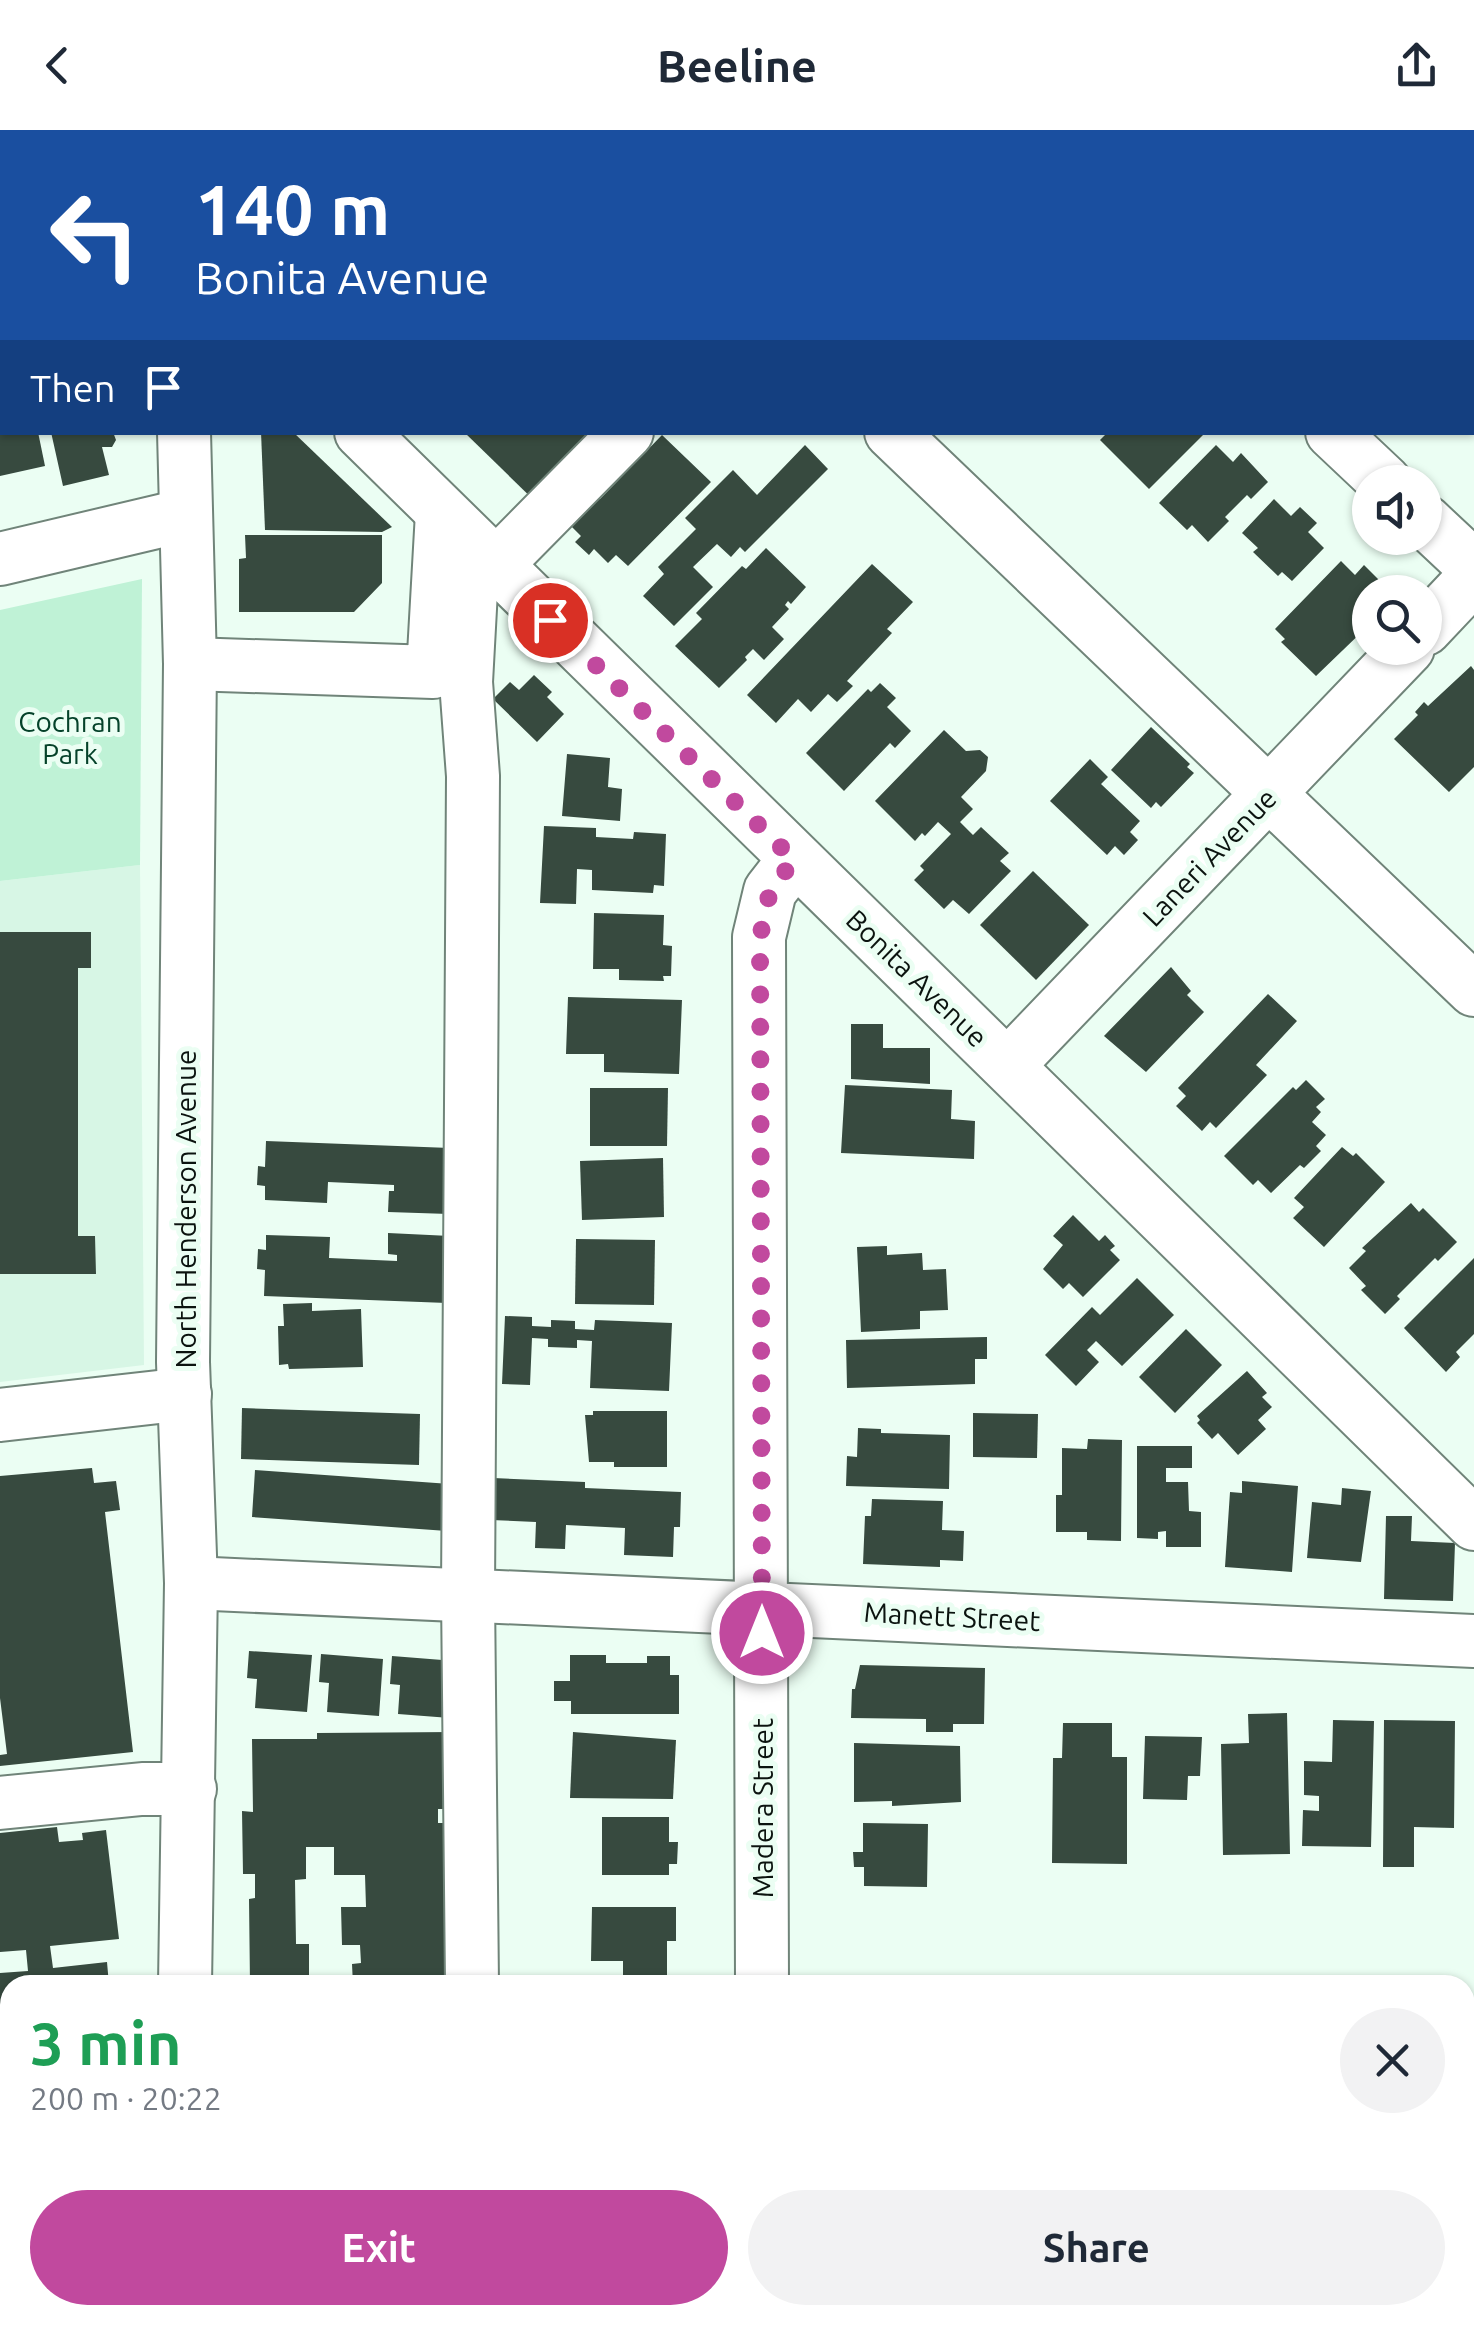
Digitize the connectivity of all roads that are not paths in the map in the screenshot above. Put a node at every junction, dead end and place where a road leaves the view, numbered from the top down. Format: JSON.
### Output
{"nodes":[{"id":1,"x":184,"y":435,"type":"edge"},
{"id":2,"x":364,"y":435,"type":"edge"},
{"id":3,"x":624,"y":435,"type":"edge"},
{"id":4,"x":894,"y":435,"type":"edge"},
{"id":5,"x":1335,"y":435,"type":"edge"},
{"id":6,"x":1366,"y":465,"type":"edge"},
{"id":7,"x":442,"y":513,"type":"junction"},
{"id":8,"x":186,"y":516,"type":"junction"},
{"id":9,"x":1442,"y":537,"type":"edge"},
{"id":10,"x":0,"y":558,"type":"edge"},
{"id":11,"x":496,"y":566,"type":"junction"},
{"id":12,"x":1474,"y":567,"type":"edge"},
{"id":13,"x":1474,"y":577,"type":"edge"},
{"id":14,"x":1442,"y":611,"type":"edge"},
{"id":15,"x":190,"y":664,"type":"junction"},
{"id":16,"x":1392,"y":665,"type":"edge"},
{"id":17,"x":1270,"y":794,"type":"junction"},
{"id":18,"x":794,"y":860,"type":"junction"},
{"id":19,"x":1474,"y":990,"type":"edge"},
{"id":20,"x":1008,"y":1065,"type":"junction"},
{"id":21,"x":185,"y":1394,"type":"junction"},
{"id":22,"x":0,"y":1415,"type":"edge"},
{"id":23,"x":1474,"y":1524,"type":"edge"},
{"id":24,"x":191,"y":1583,"type":"junction"},
{"id":25,"x":468,"y":1594,"type":"junction"},
{"id":26,"x":762,"y":1607,"type":"junction"},
{"id":27,"x":1474,"y":1641,"type":"edge"},
{"id":28,"x":190,"y":1789,"type":"junction"},
{"id":29,"x":0,"y":1803,"type":"edge"},
{"id":30,"x":184,"y":1975,"type":"edge"},
{"id":31,"x":472,"y":1975,"type":"edge"},
{"id":32,"x":762,"y":1975,"type":"edge"}],
"edges":[{"from":1,"to":8,"type":"street","name":"North Henderson Avenue"},
{"from":2,"to":7,"type":"street","name":"Bonita Avenue"},
{"from":3,"to":11,"type":"street"},
{"from":4,"to":17,"type":"street"},
{"from":5,"to":6,"type":"street"},
{"from":7,"to":11,"type":"street","name":"Bonita Avenue"},
{"from":7,"to":15,"type":"street"},
{"from":8,"to":10,"type":"street"},
{"from":8,"to":15,"type":"street","name":"North Henderson Avenue"},
{"from":9,"to":12,"type":"street"},
{"from":11,"to":18,"type":"street","name":"Bonita Avenue"},
{"from":11,"to":25,"type":"street"},
{"from":13,"to":14,"type":"street"},
{"from":15,"to":21,"type":"street","name":"North Henderson Avenue"},
{"from":16,"to":17,"type":"street","name":"Laneri Avenue"},
{"from":17,"to":19,"type":"street"},
{"from":17,"to":20,"type":"street","name":"Laneri Avenue"},
{"from":18,"to":20,"type":"street","name":"Bonita Avenue"},
{"from":18,"to":26,"type":"street","name":"Madera Street"},
{"from":20,"to":23,"type":"street","name":"Bonita Avenue"},
{"from":21,"to":22,"type":"street"},
{"from":21,"to":24,"type":"street","name":"North Henderson Avenue"},
{"from":24,"to":25,"type":"street","name":"Manett Street"},
{"from":24,"to":28,"type":"street","name":"North Henderson Avenue"},
{"from":25,"to":26,"type":"street","name":"Manett Street"},
{"from":25,"to":31,"type":"street"},
{"from":26,"to":27,"type":"street","name":"Manett Street"},
{"from":26,"to":32,"type":"street","name":"Madera Street"},
{"from":28,"to":29,"type":"street"},
{"from":28,"to":30,"type":"street","name":"North Henderson Avenue"}]}
